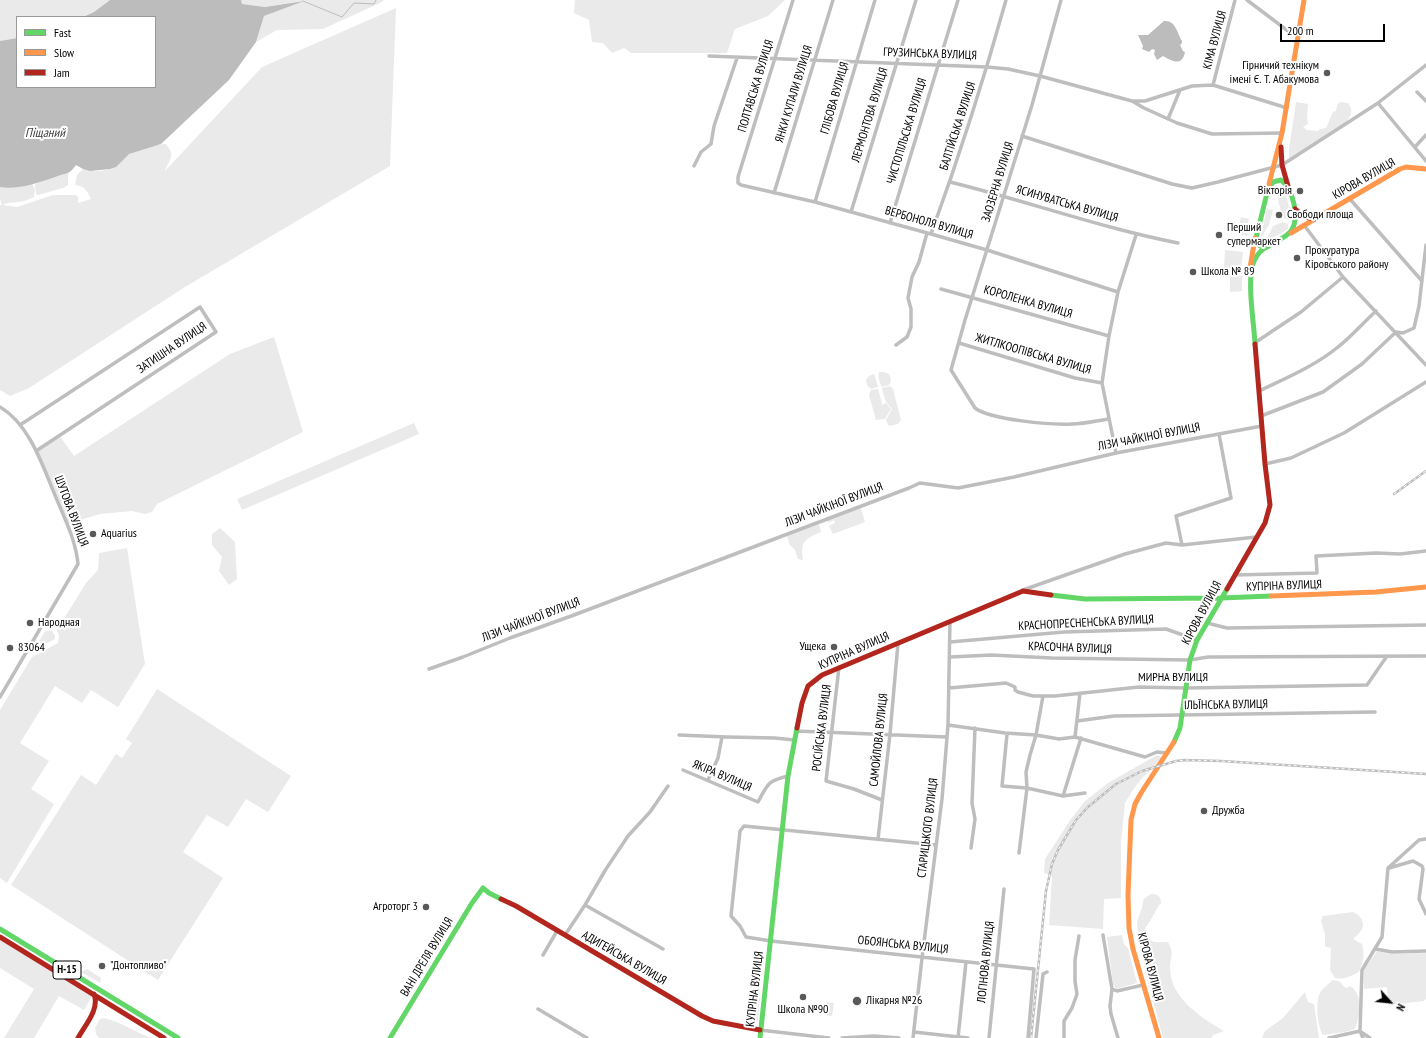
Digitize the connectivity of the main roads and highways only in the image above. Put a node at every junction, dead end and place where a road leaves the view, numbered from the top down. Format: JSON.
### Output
{"nodes":[{"id":1,"x":1304,"y":0,"type":"edge"},
{"id":2,"x":1280,"y":142,"type":"junction"},
{"id":3,"x":1426,"y":169,"type":"edge"},
{"id":4,"x":1289,"y":188,"type":"junction"},
{"id":5,"x":1268,"y":189,"type":"junction"},
{"id":6,"x":1295,"y":208,"type":"junction"},
{"id":7,"x":1315,"y":219,"type":"junction"},
{"id":8,"x":1287,"y":235,"type":"junction"},
{"id":9,"x":1256,"y":238,"type":"junction"},
{"id":10,"x":1269,"y":246,"type":"junction"},
{"id":11,"x":1250,"y":279,"type":"junction"},
{"id":12,"x":1426,"y":587,"type":"edge"},
{"id":13,"x":1221,"y":598,"type":"junction"},
{"id":14,"x":483,"y":888,"type":"joint"},
{"id":15,"x":0,"y":928,"type":"edge"},
{"id":16,"x":0,"y":936,"type":"edge"},
{"id":17,"x":94,"y":994,"type":"junction"},
{"id":18,"x":107,"y":1003,"type":"junction"},
{"id":19,"x":96,"y":1006,"type":"junction"},
{"id":20,"x":135,"y":1011,"type":"junction"},
{"id":21,"x":131,"y":1018,"type":"junction"},
{"id":22,"x":760,"y":1030,"type":"junction"},
{"id":23,"x":78,"y":1038,"type":"edge"},
{"id":24,"x":164,"y":1038,"type":"edge"},
{"id":25,"x":178,"y":1038,"type":"edge"},
{"id":26,"x":390,"y":1038,"type":"edge"},
{"id":27,"x":760,"y":1038,"type":"edge"},
{"id":28,"x":1158,"y":1038,"type":"edge"}],
"edges":[{"from":1,"to":2,"type":"main road"},
{"from":2,"to":4,"type":"main road"},
{"from":2,"to":5,"type":"main road"},
{"from":3,"to":7,"type":"main road","name":"КІРОВА ВУЛИЦЯ"},
{"from":4,"to":5,"type":"main road"},
{"from":4,"to":6,"type":"main road"},
{"from":5,"to":9,"type":"main road"},
{"from":6,"to":7,"type":"main road"},
{"from":6,"to":8,"type":"main road"},
{"from":7,"to":8,"type":"main road","name":"КІРОВА ВУЛИЦЯ"},
{"from":8,"to":10,"type":"main road","name":"КІРОВА ВУЛИЦЯ"},
{"from":9,"to":10,"type":"main road"},
{"from":9,"to":11,"type":"main road"},
{"from":10,"to":11,"type":"main road","name":"КІРОВА ВУЛИЦЯ"},
{"from":11,"to":13,"type":"main road","name":"КІРОВА ВУЛИЦЯ"},
{"from":12,"to":13,"type":"main road","name":"КУПРІНА ВУЛИЦЯ"},
{"from":13,"to":22,"type":"main road","name":"КУПРІНА ВУЛИЦЯ"},
{"from":13,"to":28,"type":"main road","name":"КІРОВА ВУЛИЦЯ"},
{"from":14,"to":22,"type":"main road","name":"АДИГЕЙСЬКА ВУЛИЦЯ"},
{"from":14,"to":26,"type":"main road","name":"ВАНІ ДРЕЛЯ ВУЛИЦЯ"},
{"from":15,"to":20,"type":"main road","number":"Н-15"},
{"from":16,"to":17,"type":"main road","number":"Н-15"},
{"from":17,"to":18,"type":"main road","number":"Н-15"},
{"from":17,"to":19,"type":"main road"},
{"from":18,"to":19,"type":"main road"},
{"from":18,"to":21,"type":"main road","number":"Н-15"},
{"from":19,"to":23,"type":"main road"},
{"from":20,"to":21,"type":"main road"},
{"from":20,"to":25,"type":"main road","number":"Н-15"},
{"from":21,"to":24,"type":"main road","number":"Н-15"},
{"from":22,"to":27,"type":"main road","name":"КУПРІНА ВУЛИЦЯ"}]}
